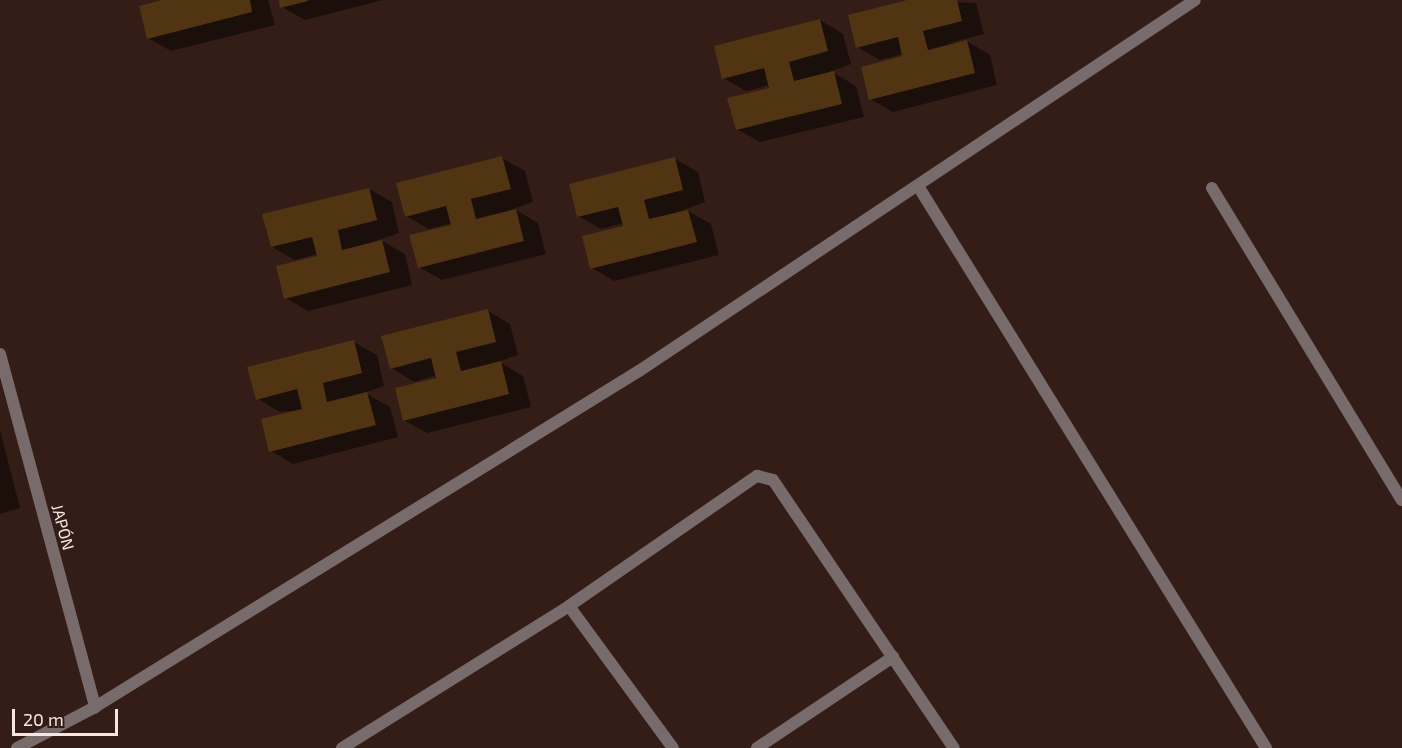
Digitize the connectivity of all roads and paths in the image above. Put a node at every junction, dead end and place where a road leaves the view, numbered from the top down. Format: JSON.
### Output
{"nodes":[{"id":1,"x":1195,"y":0,"type":"edge"},
{"id":2,"x":918,"y":186,"type":"junction"},
{"id":3,"x":1212,"y":188,"type":"dead end"},
{"id":4,"x":0,"y":354,"type":"edge"},
{"id":5,"x":1402,"y":500,"type":"edge"},
{"id":6,"x":569,"y":606,"type":"junction"},
{"id":7,"x":893,"y":657,"type":"junction"},
{"id":8,"x":95,"y":707,"type":"junction"},
{"id":9,"x":17,"y":748,"type":"edge"},
{"id":10,"x":342,"y":748,"type":"edge"},
{"id":11,"x":673,"y":748,"type":"edge"},
{"id":12,"x":757,"y":748,"type":"edge"},
{"id":13,"x":954,"y":748,"type":"edge"},
{"id":14,"x":1266,"y":748,"type":"edge"}],
"edges":[{"from":1,"to":2,"type":"street"},
{"from":2,"to":8,"type":"street"},
{"from":2,"to":14,"type":"street"},
{"from":3,"to":5,"type":"street"},
{"from":4,"to":8,"type":"street","name":"JAPÓN"},
{"from":6,"to":7,"type":"street"},
{"from":6,"to":10,"type":"street"},
{"from":6,"to":11,"type":"street"},
{"from":7,"to":12,"type":"street"},
{"from":7,"to":13,"type":"street"},
{"from":8,"to":9,"type":"street"}]}
